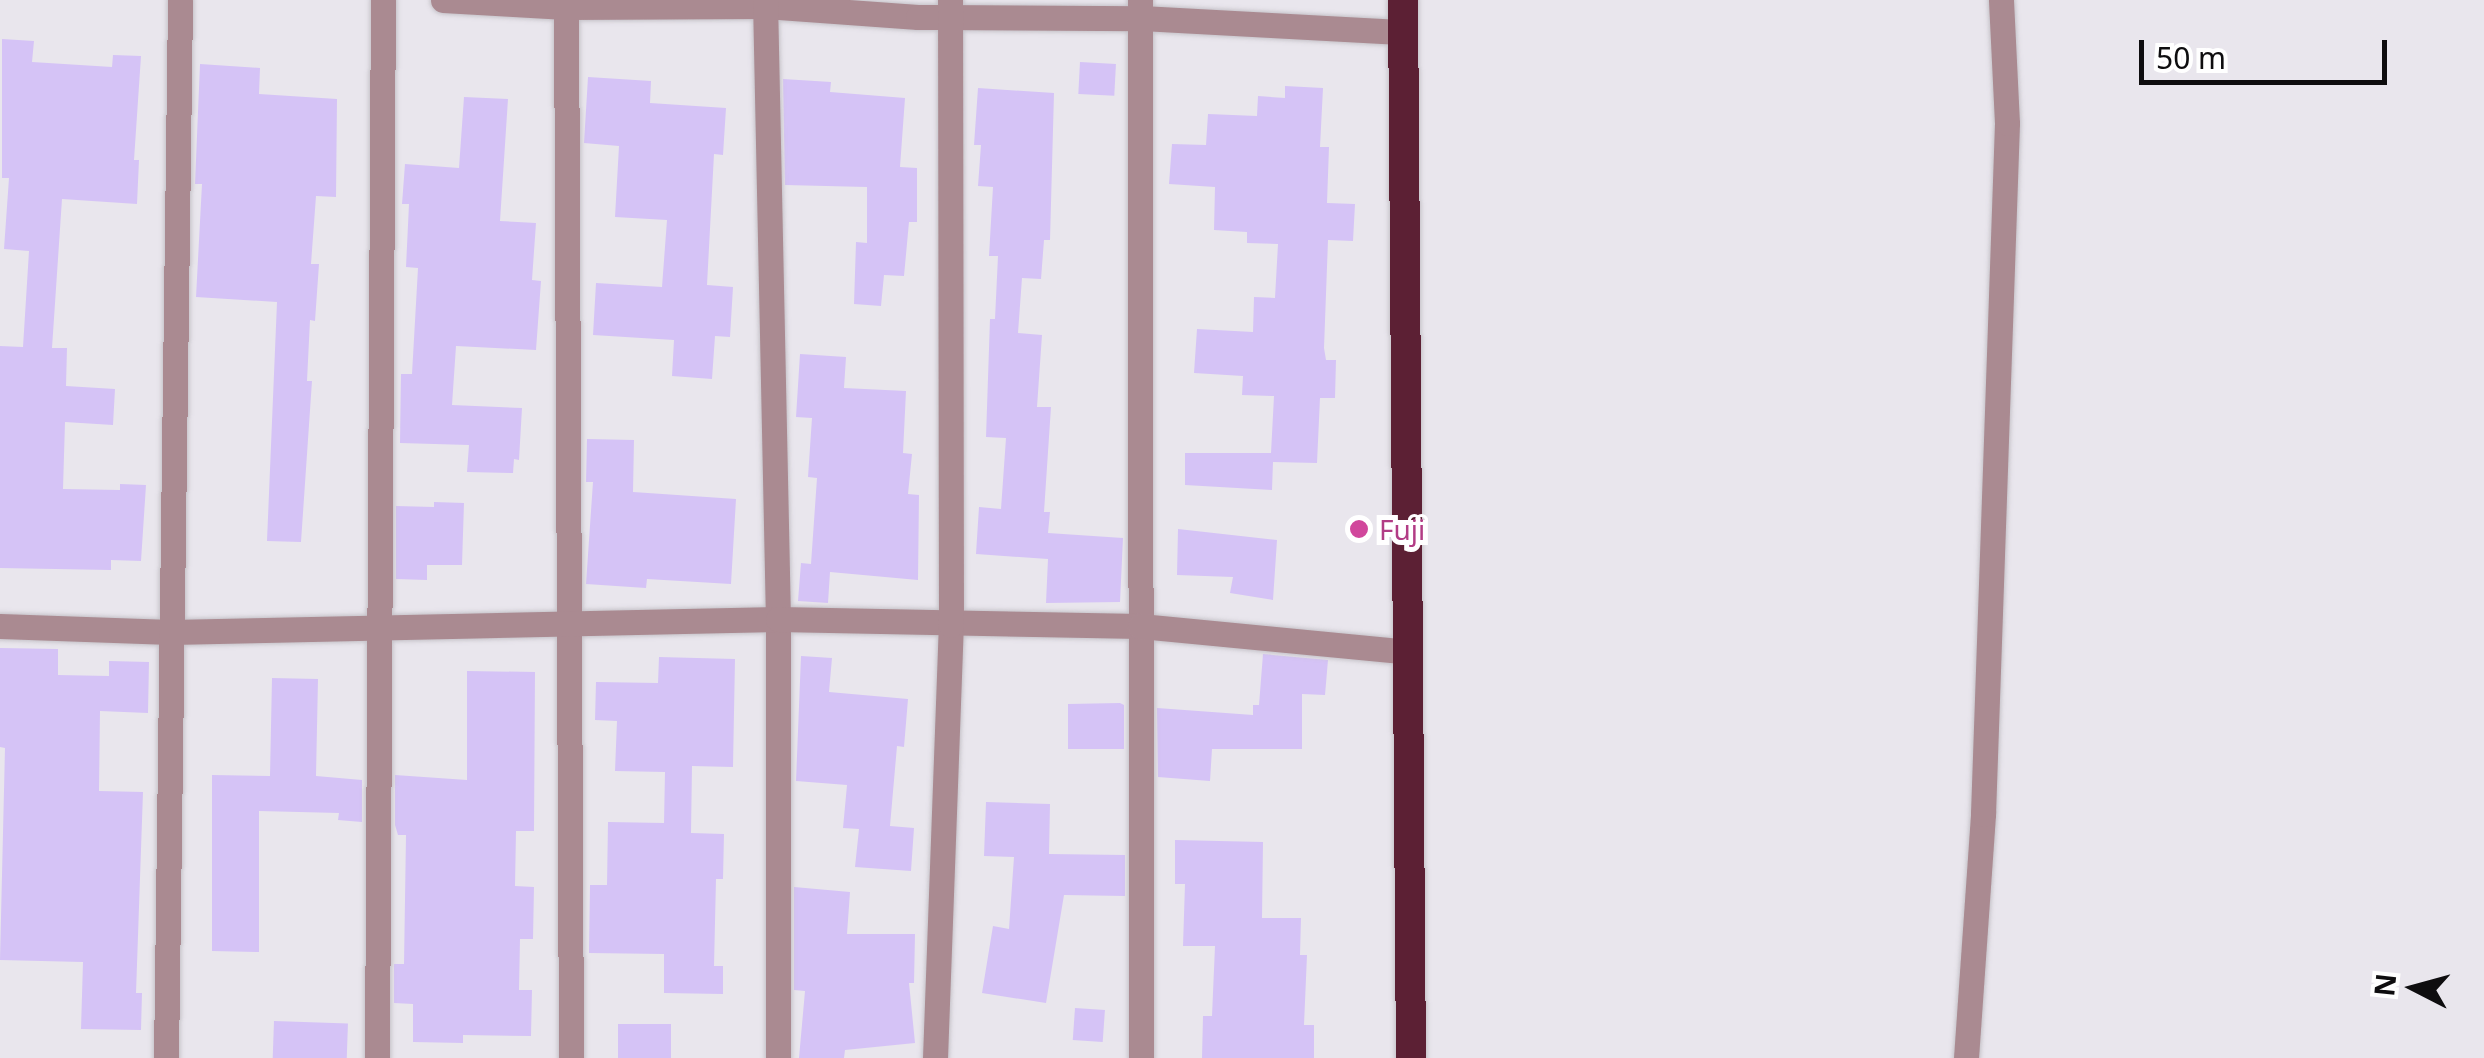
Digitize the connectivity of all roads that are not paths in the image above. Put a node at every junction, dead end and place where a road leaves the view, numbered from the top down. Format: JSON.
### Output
{"nodes":[{"id":1,"x":180,"y":0,"type":"edge"},
{"id":2,"x":383,"y":0,"type":"edge"},
{"id":3,"x":443,"y":0,"type":"edge"},
{"id":4,"x":1402,"y":0,"type":"edge"},
{"id":5,"x":2001,"y":0,"type":"edge"},
{"id":6,"x":765,"y":3,"type":"edge"},
{"id":7,"x":566,"y":4,"type":"edge"},
{"id":8,"x":950,"y":9,"type":"edge"},
{"id":9,"x":1140,"y":9,"type":"edge"},
{"id":10,"x":1402,"y":32,"type":"junction"},
{"id":11,"x":778,"y":619,"type":"junction"},
{"id":12,"x":567,"y":621,"type":"junction"},
{"id":13,"x":0,"y":626,"type":"edge"},
{"id":14,"x":951,"y":626,"type":"junction"},
{"id":15,"x":1140,"y":626,"type":"junction"},
{"id":16,"x":378,"y":628,"type":"junction"},
{"id":17,"x":171,"y":632,"type":"junction"},
{"id":18,"x":1410,"y":652,"type":"junction"},
{"id":19,"x":166,"y":1058,"type":"edge"},
{"id":20,"x":377,"y":1058,"type":"edge"},
{"id":21,"x":571,"y":1058,"type":"edge"},
{"id":22,"x":778,"y":1058,"type":"edge"},
{"id":23,"x":934,"y":1058,"type":"edge"},
{"id":24,"x":1142,"y":1058,"type":"edge"},
{"id":25,"x":1412,"y":1058,"type":"edge"},
{"id":26,"x":1966,"y":1058,"type":"edge"}],
"edges":[{"from":1,"to":17,"type":"street"},
{"from":2,"to":16,"type":"street"},
{"from":3,"to":7,"type":"street"},
{"from":4,"to":10,"type":"highway"},
{"from":5,"to":26,"type":"street"},
{"from":6,"to":7,"type":"street"},
{"from":6,"to":8,"type":"street"},
{"from":6,"to":11,"type":"street"},
{"from":7,"to":12,"type":"street"},
{"from":8,"to":9,"type":"street"},
{"from":8,"to":14,"type":"street"},
{"from":9,"to":10,"type":"street"},
{"from":9,"to":15,"type":"street"},
{"from":10,"to":18,"type":"highway"},
{"from":11,"to":12,"type":"street"},
{"from":11,"to":14,"type":"street"},
{"from":11,"to":22,"type":"street"},
{"from":12,"to":16,"type":"street"},
{"from":12,"to":21,"type":"street"},
{"from":13,"to":17,"type":"street"},
{"from":14,"to":15,"type":"street"},
{"from":14,"to":23,"type":"street"},
{"from":15,"to":18,"type":"street"},
{"from":15,"to":24,"type":"street"},
{"from":16,"to":17,"type":"street"},
{"from":16,"to":20,"type":"street"},
{"from":17,"to":19,"type":"street"},
{"from":18,"to":25,"type":"highway"}]}
